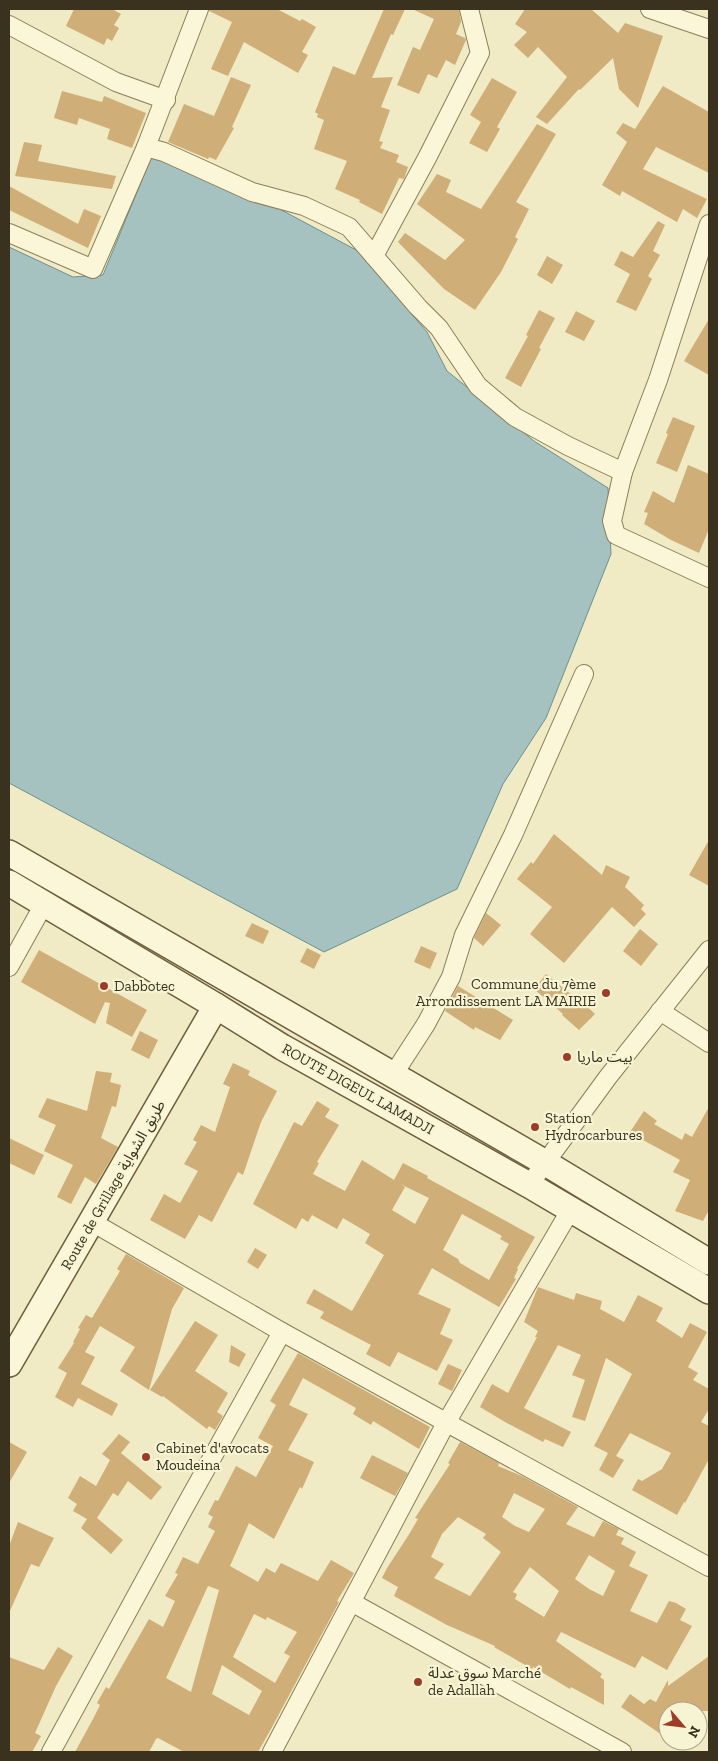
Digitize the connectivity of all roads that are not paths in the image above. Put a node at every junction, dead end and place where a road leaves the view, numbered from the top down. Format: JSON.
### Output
{"nodes":[{"id":1,"x":199,"y":9,"type":"edge"},
{"id":2,"x":469,"y":9,"type":"edge"},
{"id":3,"x":650,"y":9,"type":"edge"},
{"id":4,"x":9,"y":24,"type":"edge"},
{"id":5,"x":709,"y":30,"type":"edge"},
{"id":6,"x":166,"y":100,"type":"junction"},
{"id":7,"x":146,"y":147,"type":"junction"},
{"id":8,"x":709,"y":224,"type":"edge"},
{"id":9,"x":9,"y":233,"type":"edge"},
{"id":10,"x":374,"y":256,"type":"junction"},
{"id":11,"x":623,"y":472,"type":"junction"},
{"id":12,"x":709,"y":578,"type":"edge"},
{"id":13,"x":584,"y":674,"type":"dead end"},
{"id":14,"x":9,"y":853,"type":"edge"},
{"id":15,"x":9,"y":883,"type":"edge"},
{"id":16,"x":44,"y":904,"type":"junction"},
{"id":17,"x":709,"y":950,"type":"edge"},
{"id":18,"x":9,"y":967,"type":"edge"},
{"id":19,"x":216,"y":1006,"type":"junction"},
{"id":20,"x":660,"y":1012,"type":"junction"},
{"id":21,"x":709,"y":1043,"type":"edge"},
{"id":22,"x":393,"y":1075,"type":"junction"},
{"id":23,"x":544,"y":1162,"type":"junction"},
{"id":24,"x":529,"y":1185,"type":"junction"},
{"id":25,"x":571,"y":1210,"type":"junction"},
{"id":26,"x":92,"y":1222,"type":"junction"},
{"id":27,"x":709,"y":1262,"type":"edge"},
{"id":28,"x":709,"y":1290,"type":"edge"},
{"id":29,"x":282,"y":1332,"type":"junction"},
{"id":30,"x":9,"y":1364,"type":"edge"},
{"id":31,"x":446,"y":1423,"type":"junction"},
{"id":32,"x":709,"y":1566,"type":"edge"},
{"id":33,"x":352,"y":1603,"type":"junction"},
{"id":34,"x":51,"y":1752,"type":"edge"},
{"id":35,"x":272,"y":1752,"type":"edge"},
{"id":36,"x":622,"y":1752,"type":"edge"}],
"edges":[{"from":1,"to":6,"type":"street"},
{"from":2,"to":10,"type":"street"},
{"from":3,"to":5,"type":"street"},
{"from":4,"to":6,"type":"street"},
{"from":6,"to":7,"type":"street"},
{"from":7,"to":9,"type":"street"},
{"from":7,"to":10,"type":"street"},
{"from":8,"to":11,"type":"street"},
{"from":10,"to":11,"type":"street"},
{"from":11,"to":12,"type":"street"},
{"from":13,"to":22,"type":"street"},
{"from":14,"to":22,"type":"main road"},
{"from":15,"to":16,"type":"main road","name":"ROUTE DIGEUL LAMADJI"},
{"from":16,"to":18,"type":"street"},
{"from":16,"to":19,"type":"main road","name":"ROUTE DIGEUL LAMADJI"},
{"from":17,"to":20,"type":"street"},
{"from":19,"to":24,"type":"main road","name":"ROUTE DIGEUL LAMADJI"},
{"from":19,"to":26,"type":"main road","name":"Route de Grillage طريق الشواية"},
{"from":20,"to":21,"type":"street"},
{"from":20,"to":23,"type":"street"},
{"from":22,"to":23,"type":"main road"},
{"from":23,"to":24,"type":"street"},
{"from":23,"to":27,"type":"main road"},
{"from":24,"to":25,"type":"main road","name":"ROUTE DIGEUL LAMADJI"},
{"from":25,"to":28,"type":"main road","name":"ROUTE DIGEUL LAMADJI"},
{"from":25,"to":31,"type":"street"},
{"from":26,"to":29,"type":"street"},
{"from":26,"to":30,"type":"main road","name":"Route de Grillage طريق الشواية"},
{"from":29,"to":31,"type":"street"},
{"from":29,"to":34,"type":"street"},
{"from":31,"to":32,"type":"street"},
{"from":31,"to":33,"type":"street"},
{"from":33,"to":35,"type":"street"},
{"from":33,"to":36,"type":"street"}]}
